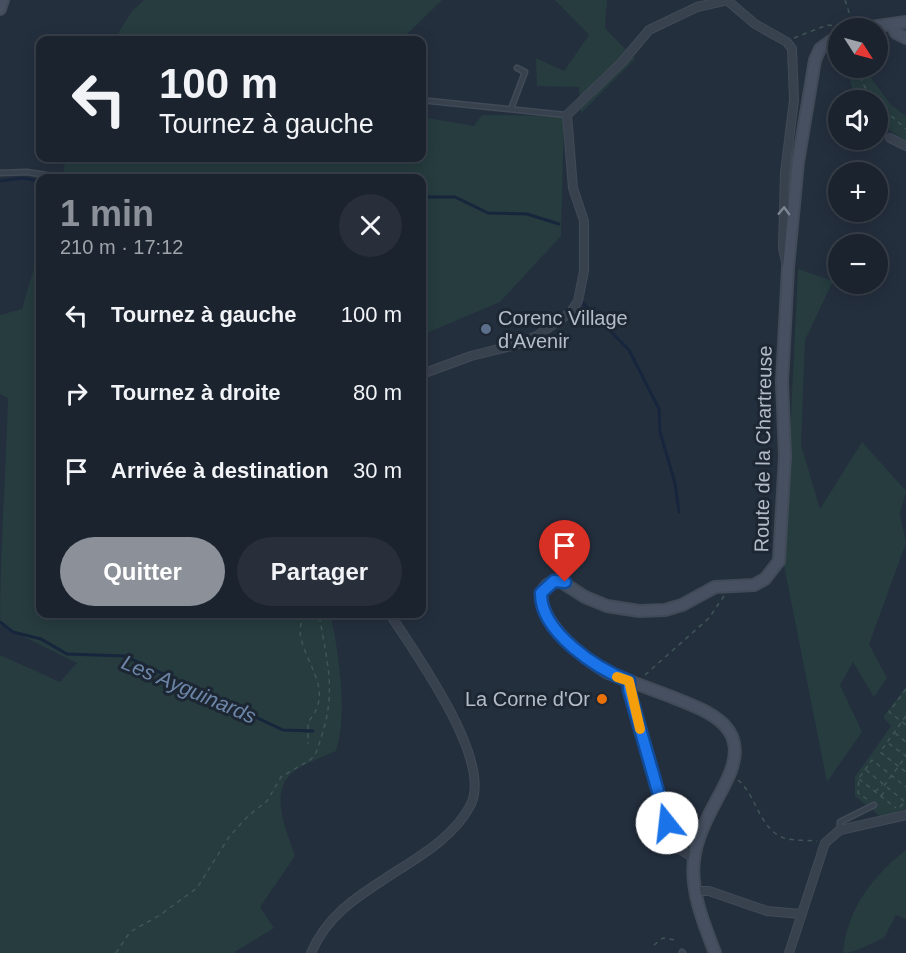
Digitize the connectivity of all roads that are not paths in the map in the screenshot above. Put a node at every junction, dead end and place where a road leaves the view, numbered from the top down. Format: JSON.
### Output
{"nodes":[{"id":1,"x":728,"y":0,"type":"edge"},
{"id":2,"x":906,"y":22,"type":"edge"},
{"id":3,"x":888,"y":25,"type":"edge"},
{"id":4,"x":892,"y":25,"type":"junction"},
{"id":5,"x":906,"y":38,"type":"edge"},
{"id":6,"x":828,"y":43,"type":"edge"},
{"id":7,"x":517,"y":68,"type":"dead end"},
{"id":8,"x":430,"y":101,"type":"dead end"},
{"id":9,"x":511,"y":109,"type":"junction"},
{"id":10,"x":567,"y":115,"type":"junction"},
{"id":11,"x":890,"y":138,"type":"dead end"},
{"id":12,"x":906,"y":146,"type":"edge"},
{"id":13,"x":0,"y":173,"type":"edge"},
{"id":14,"x":39,"y":174,"type":"edge"},
{"id":15,"x":789,"y":268,"type":"junction"},
{"id":16,"x":426,"y":373,"type":"edge"},
{"id":17,"x":393,"y":618,"type":"edge"},
{"id":18,"x":633,"y":682,"type":"junction"},
{"id":19,"x":874,"y":805,"type":"road end"},
{"id":20,"x":906,"y":814,"type":"edge"},
{"id":21,"x":840,"y":830,"type":"junction"},
{"id":22,"x":694,"y":858,"type":"junction"},
{"id":23,"x":696,"y":891,"type":"junction"},
{"id":24,"x":801,"y":914,"type":"junction"},
{"id":25,"x":311,"y":953,"type":"edge"},
{"id":26,"x":715,"y":953,"type":"edge"},
{"id":27,"x":789,"y":953,"type":"edge"}],
"edges":[{"from":1,"to":10,"type":"street"},
{"from":15,"to":1,"type":"street","one_way":true},
{"from":2,"to":4,"type":"main road"},
{"from":3,"to":4,"type":"main road"},
{"from":4,"to":5,"type":"main road"},
{"from":6,"to":15,"type":"main road","name":"Route de la Chartreuse"},
{"from":7,"to":9,"type":"lane"},
{"from":8,"to":9,"type":"lane"},
{"from":9,"to":10,"type":"lane"},
{"from":10,"to":16,"type":"street"},
{"from":11,"to":12,"type":"street"},
{"from":13,"to":14,"type":"lane"},
{"from":15,"to":18,"type":"main road","name":"Route de la Chartreuse"},
{"from":17,"to":25,"type":"street"},
{"from":18,"to":22,"type":"street"},
{"from":18,"to":22,"type":"main road","name":"Route de la Chartreuse"},
{"from":19,"to":21,"type":"lane"},
{"from":20,"to":21,"type":"street"},
{"from":21,"to":24,"type":"street"},
{"from":22,"to":23,"type":"main road","name":"Route de la Chartreuse"},
{"from":23,"to":24,"type":"street"},
{"from":23,"to":26,"type":"main road","name":"Route de la Chartreuse"},
{"from":24,"to":27,"type":"street"}]}
